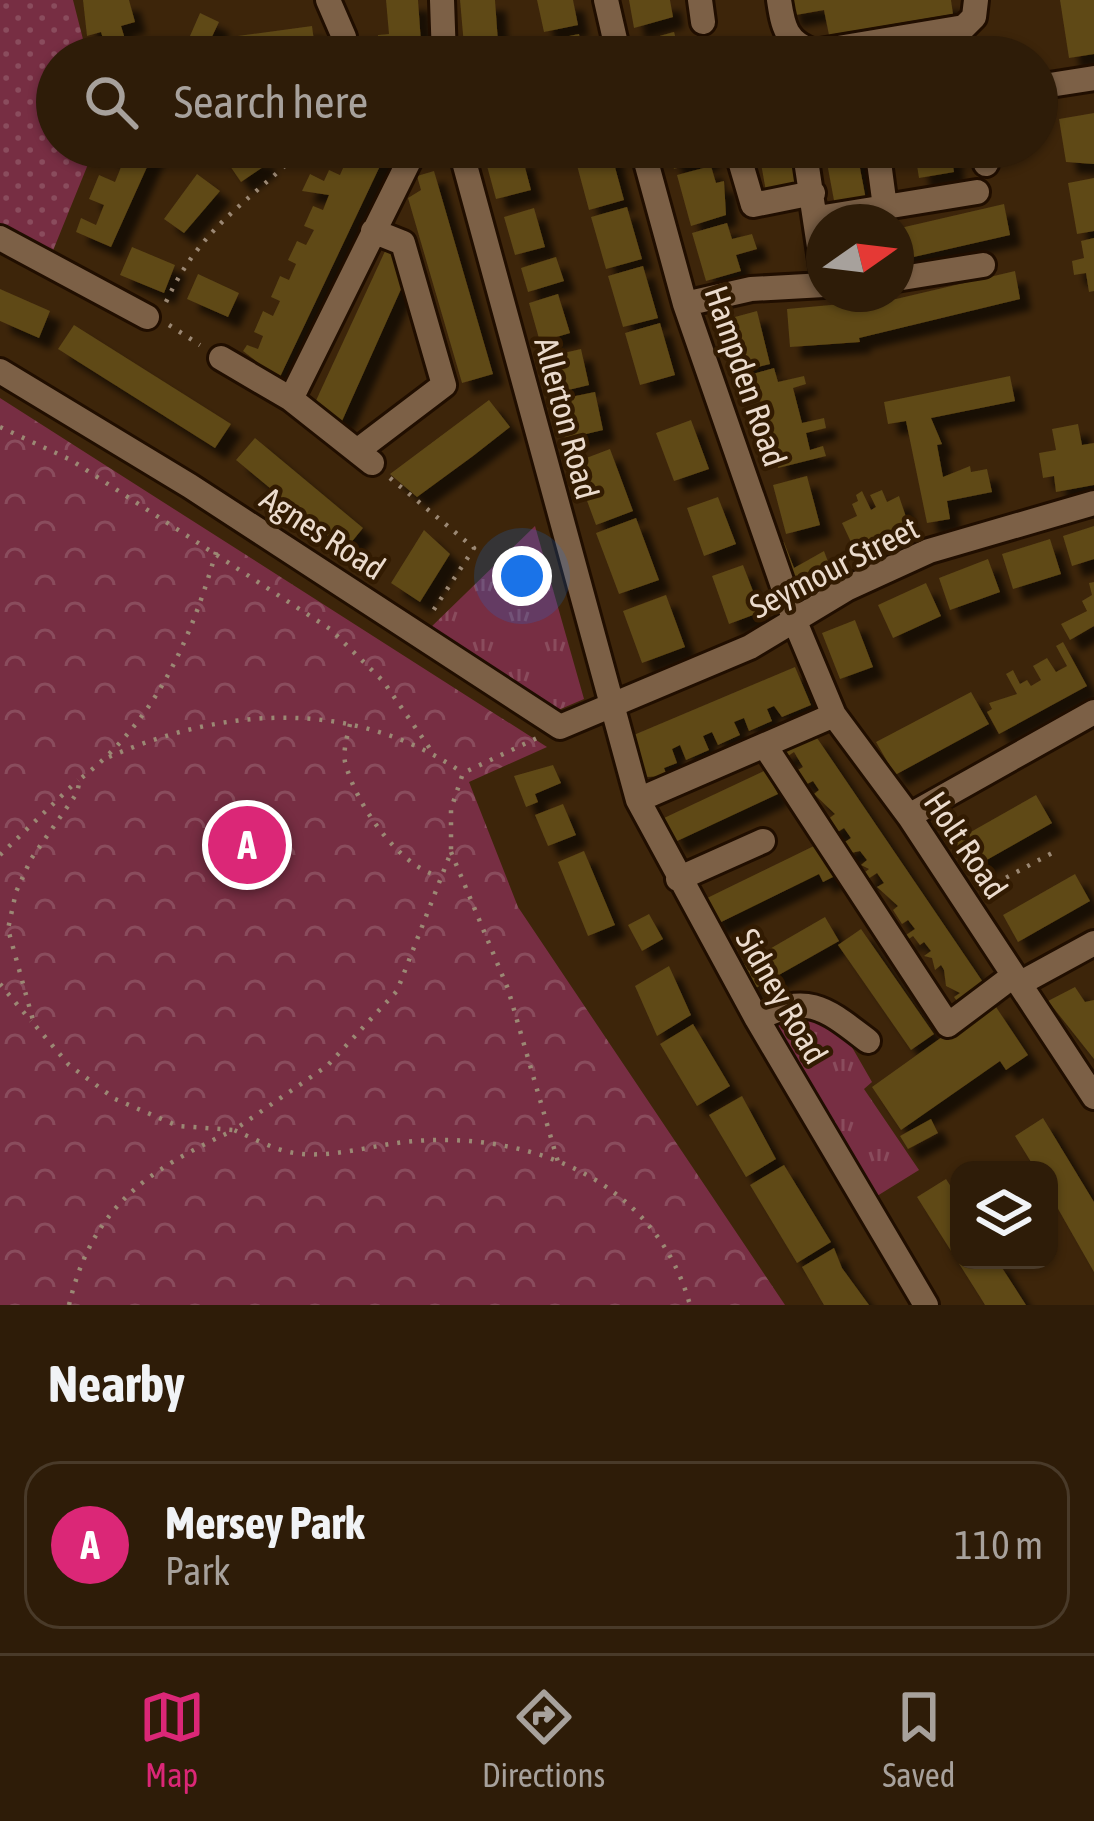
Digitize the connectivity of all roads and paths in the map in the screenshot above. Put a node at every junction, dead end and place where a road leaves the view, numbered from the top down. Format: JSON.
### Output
{"nodes":[{"id":1,"x":328,"y":0,"type":"edge"},
{"id":2,"x":442,"y":0,"type":"edge"},
{"id":3,"x":606,"y":0,"type":"edge"},
{"id":4,"x":779,"y":0,"type":"edge"},
{"id":5,"x":976,"y":0,"type":"edge"},
{"id":6,"x":344,"y":36,"type":"edge"},
{"id":7,"x":443,"y":36,"type":"edge"},
{"id":8,"x":614,"y":36,"type":"edge"},
{"id":9,"x":788,"y":36,"type":"edge"},
{"id":10,"x":910,"y":36,"type":"edge"},
{"id":11,"x":1094,"y":79,"type":"edge"},
{"id":12,"x":1058,"y":84,"type":"edge"},
{"id":13,"x":284,"y":168,"type":"edge"},
{"id":14,"x":405,"y":168,"type":"edge"},
{"id":15,"x":466,"y":168,"type":"edge"},
{"id":16,"x":648,"y":168,"type":"edge"},
{"id":17,"x":742,"y":168,"type":"edge"},
{"id":18,"x":808,"y":168,"type":"edge"},
{"id":19,"x":880,"y":168,"type":"edge"},
{"id":20,"x":977,"y":192,"type":"dead end"},
{"id":21,"x":815,"y":204,"type":"edge"},
{"id":22,"x":885,"y":204,"type":"edge"},
{"id":23,"x":903,"y":204,"type":"edge"},
{"id":24,"x":806,"y":206,"type":"edge"},
{"id":25,"x":373,"y":231,"type":"junction"},
{"id":26,"x":0,"y":238,"type":"edge"},
{"id":27,"x":983,"y":265,"type":"dead end"},
{"id":28,"x":914,"y":276,"type":"edge"},
{"id":29,"x":806,"y":284,"type":"edge"},
{"id":30,"x":685,"y":304,"type":"junction"},
{"id":31,"x":153,"y":318,"type":"joint"},
{"id":32,"x":220,"y":358,"type":"dead end"},
{"id":33,"x":0,"y":371,"type":"edge"},
{"id":34,"x":291,"y":399,"type":"junction"},
{"id":35,"x":0,"y":427,"type":"edge"},
{"id":36,"x":364,"y":457,"type":"junction"},
{"id":37,"x":1094,"y":502,"type":"edge"},
{"id":38,"x":216,"y":552,"type":"junction"},
{"id":39,"x":796,"y":624,"type":"junction"},
{"id":40,"x":418,"y":633,"type":"junction"},
{"id":41,"x":611,"y":707,"type":"junction"},
{"id":42,"x":1094,"y":712,"type":"edge"},
{"id":43,"x":834,"y":715,"type":"junction"},
{"id":44,"x":350,"y":724,"type":"junction"},
{"id":45,"x":560,"y":728,"type":"junction"},
{"id":46,"x":766,"y":746,"type":"junction"},
{"id":47,"x":434,"y":753,"type":"junction"},
{"id":48,"x":105,"y":759,"type":"junction"},
{"id":49,"x":463,"y":773,"type":"junction"},
{"id":50,"x":80,"y":779,"type":"junction"},
{"id":51,"x":638,"y":800,"type":"junction"},
{"id":52,"x":908,"y":816,"type":"junction"},
{"id":53,"x":763,"y":841,"type":"dead end"},
{"id":54,"x":451,"y":852,"type":"junction"},
{"id":55,"x":1052,"y":853,"type":"dead end"},
{"id":56,"x":0,"y":855,"type":"edge"},
{"id":57,"x":440,"y":876,"type":"junction"},
{"id":58,"x":678,"y":879,"type":"junction"},
{"id":59,"x":964,"y":901,"type":"junction"},
{"id":60,"x":1091,"y":951,"type":"edge"},
{"id":61,"x":1016,"y":980,"type":"junction"},
{"id":62,"x":0,"y":984,"type":"edge"},
{"id":63,"x":757,"y":1019,"type":"junction"},
{"id":64,"x":34,"y":1024,"type":"junction"},
{"id":65,"x":868,"y":1041,"type":"dead end"},
{"id":66,"x":1094,"y":1097,"type":"edge"},
{"id":67,"x":234,"y":1130,"type":"junction"},
{"id":68,"x":558,"y":1162,"type":"junction"},
{"id":69,"x":69,"y":1305,"type":"edge"},
{"id":70,"x":690,"y":1305,"type":"edge"},
{"id":71,"x":926,"y":1305,"type":"edge"}],
"edges":[{"from":1,"to":6,"type":"street"},
{"from":2,"to":7,"type":"street"},
{"from":3,"to":8,"type":"street"},
{"from":4,"to":9,"type":"street"},
{"from":5,"to":10,"type":"street"},
{"from":11,"to":12,"type":"street"},
{"from":13,"to":31,"type":"path"},
{"from":14,"to":25,"type":"street"},
{"from":15,"to":41,"type":"street","name":"Allerton Road"},
{"from":16,"to":30,"type":"street","name":"Hampden Road"},
{"from":17,"to":24,"type":"street"},
{"from":18,"to":21,"type":"street"},
{"from":19,"to":22,"type":"street"},
{"from":20,"to":23,"type":"street"},
{"from":25,"to":34,"type":"street"},
{"from":25,"to":36,"type":"street"},
{"from":26,"to":31,"type":"street"},
{"from":27,"to":28,"type":"street"},
{"from":29,"to":30,"type":"street"},
{"from":30,"to":39,"type":"street","name":"Hampden Road"},
{"from":32,"to":34,"type":"street"},
{"from":33,"to":40,"type":"street","name":"Agnes Road"},
{"from":34,"to":36,"type":"street"},
{"from":35,"to":38,"type":"path"},
{"from":36,"to":40,"type":"path"},
{"from":37,"to":39,"type":"street","name":"Seymour Street"},
{"from":38,"to":47,"type":"path"},
{"from":38,"to":48,"type":"path"},
{"from":39,"to":41,"type":"street","name":"Seymour Street"},
{"from":39,"to":43,"type":"street","name":"Holt Road"},
{"from":40,"to":45,"type":"street","name":"Agnes Road"},
{"from":41,"to":45,"type":"street"},
{"from":41,"to":51,"type":"street","name":"Sidney Road"},
{"from":42,"to":52,"type":"street"},
{"from":43,"to":46,"type":"street"},
{"from":43,"to":52,"type":"street","name":"Holt Road"},
{"from":44,"to":47,"type":"path"},
{"from":44,"to":48,"type":"path"},
{"from":44,"to":57,"type":"path"},
{"from":45,"to":49,"type":"path"},
{"from":46,"to":51,"type":"street"},
{"from":46,"to":61,"type":"street"},
{"from":47,"to":49,"type":"path"},
{"from":48,"to":50,"type":"path"},
{"from":49,"to":54,"type":"path"},
{"from":50,"to":56,"type":"path"},
{"from":50,"to":64,"type":"path"},
{"from":51,"to":58,"type":"street","name":"Sidney Road"},
{"from":52,"to":59,"type":"street","name":"Holt Road"},
{"from":53,"to":58,"type":"street"},
{"from":54,"to":57,"type":"path"},
{"from":54,"to":68,"type":"path"},
{"from":55,"to":59,"type":"path"},
{"from":57,"to":67,"type":"path"},
{"from":58,"to":63,"type":"street","name":"Sidney Road"},
{"from":59,"to":61,"type":"street","name":"Holt Road"},
{"from":60,"to":61,"type":"street"},
{"from":61,"to":66,"type":"street","name":"Holt Road"},
{"from":62,"to":64,"type":"path"},
{"from":63,"to":65,"type":"street"},
{"from":63,"to":71,"type":"street","name":"Sidney Road"},
{"from":64,"to":67,"type":"path"},
{"from":67,"to":68,"type":"path"},
{"from":67,"to":69,"type":"path"},
{"from":68,"to":70,"type":"path"}]}
